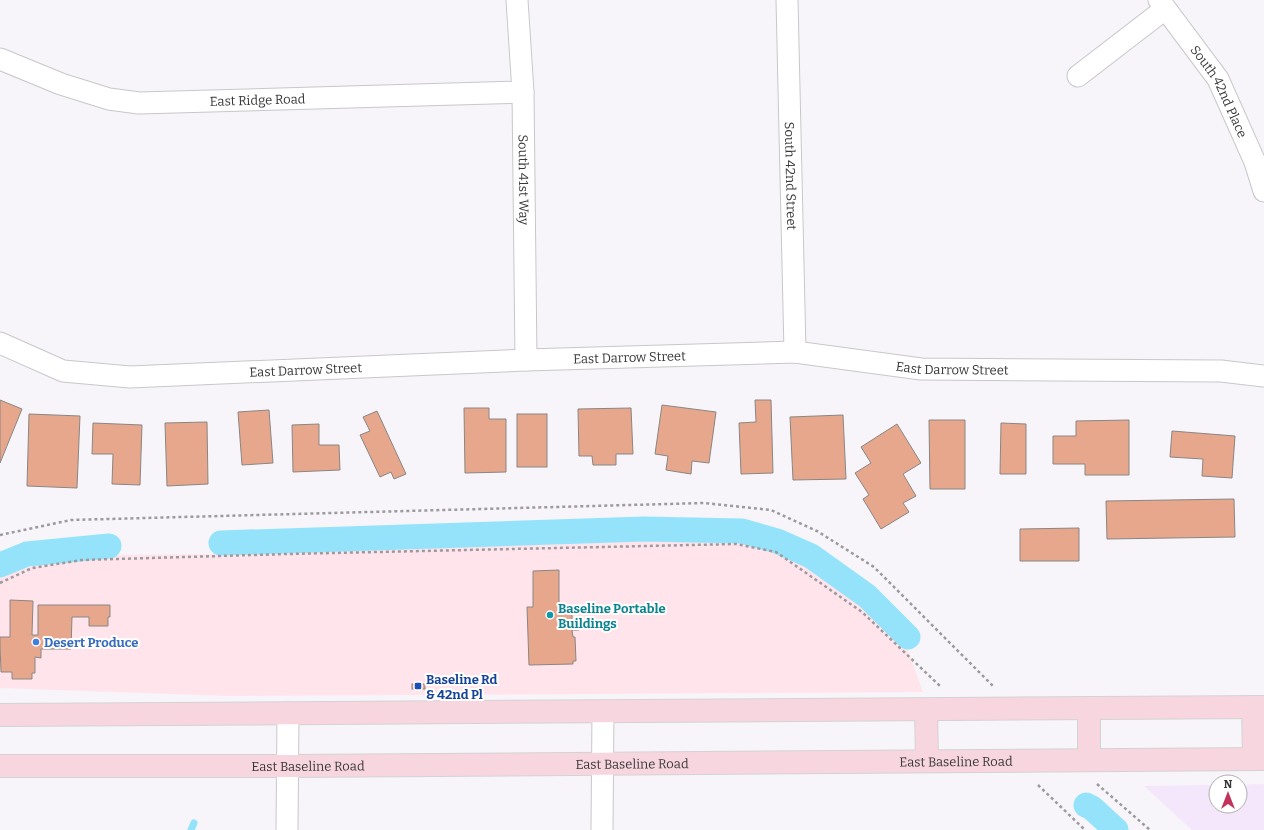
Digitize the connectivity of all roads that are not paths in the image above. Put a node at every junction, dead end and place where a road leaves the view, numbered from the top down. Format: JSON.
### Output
{"nodes":[{"id":1,"x":517,"y":0,"type":"edge"},
{"id":2,"x":787,"y":0,"type":"edge"},
{"id":3,"x":1162,"y":4,"type":"edge"},
{"id":4,"x":0,"y":59,"type":"edge"},
{"id":5,"x":1078,"y":76,"type":"dead end"},
{"id":6,"x":523,"y":92,"type":"junction"},
{"id":7,"x":1264,"y":191,"type":"edge"},
{"id":8,"x":0,"y":343,"type":"edge"},
{"id":9,"x":795,"y":352,"type":"junction"},
{"id":10,"x":526,"y":360,"type":"junction"},
{"id":11,"x":1264,"y":376,"type":"edge"},
{"id":12,"x":1089,"y":708,"type":"junction"},
{"id":13,"x":1258,"y":708,"type":"edge"},
{"id":14,"x":926,"y":710,"type":"junction"},
{"id":15,"x":603,"y":711,"type":"junction"},
{"id":16,"x":288,"y":713,"type":"junction"},
{"id":17,"x":0,"y":715,"type":"edge"},
{"id":18,"x":1259,"y":759,"type":"edge"},
{"id":19,"x":1089,"y":760,"type":"junction"},
{"id":20,"x":927,"y":761,"type":"junction"},
{"id":21,"x":602,"y":763,"type":"junction"},
{"id":22,"x":0,"y":766,"type":"edge"},
{"id":23,"x":288,"y":766,"type":"junction"},
{"id":24,"x":287,"y":830,"type":"edge"},
{"id":25,"x":602,"y":830,"type":"edge"}],
"edges":[{"from":1,"to":6,"type":"street","name":"South 41st Way"},
{"from":2,"to":9,"type":"street","name":"South 42nd Street"},
{"from":3,"to":5,"type":"street"},
{"from":3,"to":7,"type":"street","name":"South 42nd Place"},
{"from":4,"to":6,"type":"street","name":"East Ridge Road"},
{"from":6,"to":10,"type":"street","name":"South 41st Way"},
{"from":8,"to":10,"type":"street","name":"East Darrow Street"},
{"from":9,"to":10,"type":"street","name":"East Darrow Street"},
{"from":9,"to":11,"type":"street","name":"East Darrow Street"},
{"from":12,"to":13,"type":"main road"},
{"from":12,"to":14,"type":"main road"},
{"from":12,"to":19,"type":"main road"},
{"from":13,"to":18,"type":"main road"},
{"from":14,"to":15,"type":"main road"},
{"from":14,"to":20,"type":"main road"},
{"from":15,"to":16,"type":"main road"},
{"from":15,"to":21,"type":"street"},
{"from":16,"to":17,"type":"main road"},
{"from":16,"to":23,"type":"street"},
{"from":18,"to":19,"type":"main road","name":"East Baseline Road"},
{"from":19,"to":20,"type":"main road","name":"East Baseline Road"},
{"from":20,"to":21,"type":"main road","name":"East Baseline Road"},
{"from":21,"to":23,"type":"main road","name":"East Baseline Road"},
{"from":21,"to":25,"type":"street"},
{"from":22,"to":23,"type":"main road","name":"East Baseline Road"},
{"from":23,"to":24,"type":"street"}]}
